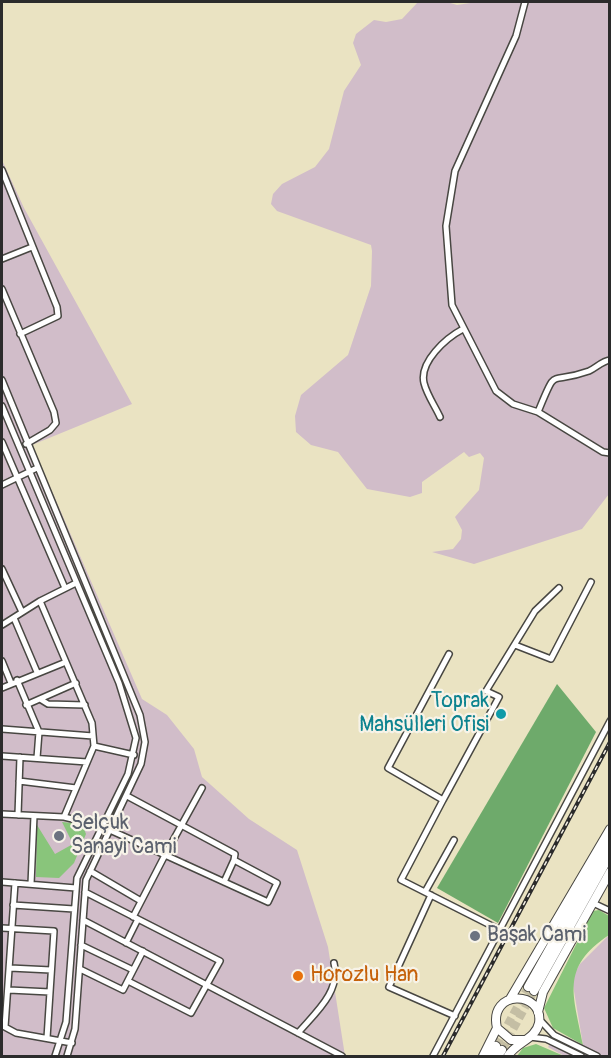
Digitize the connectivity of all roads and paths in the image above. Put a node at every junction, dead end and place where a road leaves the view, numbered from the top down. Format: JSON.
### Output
{"nodes":[{"id":1,"x":525,"y":2,"type":"edge"},
{"id":2,"x":2,"y":175,"type":"edge"},
{"id":3,"x":32,"y":247,"type":"junction"},
{"id":4,"x":2,"y":259,"type":"edge"},
{"id":5,"x":2,"y":289,"type":"edge"},
{"id":6,"x":463,"y":329,"type":"junction"},
{"id":7,"x":20,"y":334,"type":"junction"},
{"id":8,"x":609,"y":360,"type":"edge"},
{"id":9,"x":2,"y":380,"type":"edge"},
{"id":10,"x":2,"y":406,"type":"edge"},
{"id":11,"x":538,"y":412,"type":"junction"},
{"id":12,"x":440,"y":417,"type":"dead end"},
{"id":13,"x":2,"y":442,"type":"edge"},
{"id":14,"x":27,"y":444,"type":"junction"},
{"id":15,"x":19,"y":447,"type":"junction"},
{"id":16,"x":609,"y":453,"type":"edge"},
{"id":17,"x":37,"y":468,"type":"junction"},
{"id":18,"x":27,"y":472,"type":"junction"},
{"id":19,"x":15,"y":478,"type":"junction"},
{"id":20,"x":2,"y":485,"type":"edge"},
{"id":21,"x":2,"y":570,"type":"edge"},
{"id":22,"x":76,"y":582,"type":"junction"},
{"id":23,"x":591,"y":582,"type":"dead end"},
{"id":24,"x":65,"y":588,"type":"junction"},
{"id":25,"x":559,"y":588,"type":"dead end"},
{"id":26,"x":40,"y":601,"type":"junction"},
{"id":27,"x":22,"y":612,"type":"junction"},
{"id":28,"x":14,"y":618,"type":"junction"},
{"id":29,"x":2,"y":625,"type":"edge"},
{"id":30,"x":515,"y":645,"type":"junction"},
{"id":31,"x":449,"y":654,"type":"dead end"},
{"id":32,"x":2,"y":661,"type":"edge"},
{"id":33,"x":66,"y":662,"type":"junction"},
{"id":34,"x":37,"y":672,"type":"junction"},
{"id":35,"x":14,"y":681,"type":"junction"},
{"id":36,"x":76,"y":683,"type":"junction"},
{"id":37,"x":2,"y":688,"type":"edge"},
{"id":38,"x":40,"y":699,"type":"junction"},
{"id":39,"x":26,"y":705,"type":"junction"},
{"id":40,"x":85,"y":705,"type":"junction"},
{"id":41,"x":609,"y":721,"type":"edge"},
{"id":42,"x":2,"y":729,"type":"edge"},
{"id":43,"x":39,"y":732,"type":"junction"},
{"id":44,"x":93,"y":736,"type":"junction"},
{"id":45,"x":94,"y":746,"type":"junction"},
{"id":46,"x":134,"y":754,"type":"junction"},
{"id":47,"x":2,"y":756,"type":"edge"},
{"id":48,"x":21,"y":757,"type":"junction"},
{"id":49,"x":37,"y":758,"type":"junction"},
{"id":50,"x":87,"y":762,"type":"junction"},
{"id":51,"x":20,"y":781,"type":"junction"},
{"id":52,"x":76,"y":788,"type":"junction"},
{"id":53,"x":202,"y":788,"type":"dead end"},
{"id":54,"x":127,"y":796,"type":"junction"},
{"id":55,"x":443,"y":800,"type":"junction"},
{"id":56,"x":2,"y":814,"type":"edge"},
{"id":57,"x":18,"y":815,"type":"junction"},
{"id":58,"x":34,"y":816,"type":"junction"},
{"id":59,"x":64,"y":817,"type":"junction"},
{"id":60,"x":181,"y":825,"type":"junction"},
{"id":61,"x":101,"y":826,"type":"junction"},
{"id":62,"x":110,"y":829,"type":"junction"},
{"id":63,"x":609,"y":830,"type":"edge"},
{"id":64,"x":454,"y":840,"type":"dead end"},
{"id":65,"x":609,"y":841,"type":"edge"},
{"id":66,"x":165,"y":855,"type":"junction"},
{"id":67,"x":609,"y":855,"type":"edge"},
{"id":68,"x":234,"y":860,"type":"junction"},
{"id":69,"x":90,"y":871,"type":"junction"},
{"id":70,"x":609,"y":872,"type":"edge"},
{"id":71,"x":2,"y":882,"type":"edge"},
{"id":72,"x":224,"y":882,"type":"junction"},
{"id":73,"x":15,"y":883,"type":"junction"},
{"id":74,"x":31,"y":884,"type":"junction"},
{"id":75,"x":76,"y":888,"type":"junction"},
{"id":76,"x":85,"y":892,"type":"junction"},
{"id":77,"x":428,"y":893,"type":"junction"},
{"id":78,"x":141,"y":901,"type":"junction"},
{"id":79,"x":593,"y":903,"type":"junction"},
{"id":80,"x":14,"y":905,"type":"junction"},
{"id":81,"x":74,"y":909,"type":"junction"},
{"id":82,"x":609,"y":911,"type":"edge"},
{"id":83,"x":136,"y":918,"type":"junction"},
{"id":84,"x":83,"y":920,"type":"junction"},
{"id":85,"x":2,"y":928,"type":"edge"},
{"id":86,"x":12,"y":928,"type":"junction"},
{"id":87,"x":501,"y":930,"type":"junction"},
{"id":88,"x":126,"y":943,"type":"junction"},
{"id":89,"x":81,"y":945,"type":"junction"},
{"id":90,"x":143,"y":951,"type":"junction"},
{"id":91,"x":334,"y":963,"type":"dead end"},
{"id":92,"x":10,"y":968,"type":"junction"},
{"id":93,"x":80,"y":969,"type":"junction"},
{"id":94,"x":51,"y":970,"type":"junction"},
{"id":95,"x":134,"y":970,"type":"junction"},
{"id":96,"x":128,"y":981,"type":"junction"},
{"id":97,"x":206,"y":985,"type":"junction"},
{"id":98,"x":9,"y":990,"type":"junction"},
{"id":99,"x":50,"y":992,"type":"junction"},
{"id":100,"x":510,"y":999,"type":"junction"},
{"id":101,"x":538,"y":1015,"type":"junction"},
{"id":102,"x":455,"y":1016,"type":"junction"},
{"id":103,"x":3,"y":1026,"type":"edge"},
{"id":104,"x":497,"y":1028,"type":"junction"},
{"id":105,"x":298,"y":1033,"type":"junction"},
{"id":106,"x":47,"y":1038,"type":"junction"},
{"id":107,"x":527,"y":1039,"type":"junction"},
{"id":108,"x":62,"y":1041,"type":"junction"},
{"id":109,"x":72,"y":1043,"type":"junction"},
{"id":110,"x":501,"y":1052,"type":"edge"},
{"id":111,"x":55,"y":1056,"type":"edge"},
{"id":112,"x":67,"y":1056,"type":"edge"},
{"id":113,"x":342,"y":1056,"type":"edge"},
{"id":114,"x":433,"y":1056,"type":"edge"},
{"id":115,"x":483,"y":1056,"type":"edge"},
{"id":116,"x":490,"y":1056,"type":"edge"},
{"id":117,"x":582,"y":1056,"type":"edge"},
{"id":118,"x":597,"y":1056,"type":"edge"}],
"edges":[{"from":1,"to":6,"type":"street"},
{"from":2,"to":3,"type":"street"},
{"from":3,"to":4,"type":"street"},
{"from":3,"to":7,"type":"street"},
{"from":5,"to":7,"type":"street"},
{"from":6,"to":11,"type":"street"},
{"from":6,"to":12,"type":"street"},
{"from":7,"to":14,"type":"street"},
{"from":8,"to":11,"type":"street"},
{"from":9,"to":14,"type":"street"},
{"from":10,"to":15,"type":"street"},
{"from":11,"to":16,"type":"street"},
{"from":13,"to":19,"type":"street"},
{"from":14,"to":15,"type":"street"},
{"from":14,"to":17,"type":"street"},
{"from":15,"to":18,"type":"street"},
{"from":17,"to":18,"type":"street"},
{"from":17,"to":54,"type":"street"},
{"from":18,"to":19,"type":"street"},
{"from":18,"to":22,"type":"street"},
{"from":19,"to":20,"type":"street"},
{"from":19,"to":24,"type":"street"},
{"from":21,"to":27,"type":"street"},
{"from":22,"to":24,"type":"street"},
{"from":22,"to":46,"type":"street"},
{"from":23,"to":30,"type":"street"},
{"from":24,"to":26,"type":"street"},
{"from":25,"to":30,"type":"street"},
{"from":26,"to":27,"type":"street"},
{"from":26,"to":33,"type":"street"},
{"from":27,"to":28,"type":"street"},
{"from":28,"to":29,"type":"street"},
{"from":28,"to":34,"type":"street"},
{"from":30,"to":55,"type":"street"},
{"from":31,"to":55,"type":"street"},
{"from":32,"to":35,"type":"street"},
{"from":33,"to":34,"type":"street"},
{"from":33,"to":36,"type":"street"},
{"from":34,"to":35,"type":"street"},
{"from":35,"to":37,"type":"street"},
{"from":35,"to":39,"type":"street"},
{"from":36,"to":38,"type":"street"},
{"from":36,"to":40,"type":"street"},
{"from":38,"to":39,"type":"street"},
{"from":38,"to":40,"type":"street"},
{"from":39,"to":43,"type":"street"},
{"from":40,"to":44,"type":"street"},
{"from":41,"to":87,"type":"street"},
{"from":42,"to":43,"type":"street"},
{"from":43,"to":44,"type":"street"},
{"from":43,"to":49,"type":"street"},
{"from":44,"to":45,"type":"street"},
{"from":45,"to":46,"type":"street"},
{"from":45,"to":50,"type":"street"},
{"from":46,"to":61,"type":"street"},
{"from":47,"to":48,"type":"street"},
{"from":48,"to":49,"type":"street"},
{"from":48,"to":51,"type":"street"},
{"from":49,"to":50,"type":"street"},
{"from":50,"to":52,"type":"street"},
{"from":51,"to":52,"type":"street"},
{"from":51,"to":57,"type":"street"},
{"from":52,"to":59,"type":"street"},
{"from":53,"to":60,"type":"street"},
{"from":54,"to":60,"type":"street"},
{"from":54,"to":62,"type":"street"},
{"from":55,"to":77,"type":"street"},
{"from":56,"to":57,"type":"street"},
{"from":57,"to":58,"type":"street"},
{"from":58,"to":59,"type":"street"},
{"from":58,"to":74,"type":"street"},
{"from":59,"to":61,"type":"street"},
{"from":60,"to":66,"type":"street"},
{"from":60,"to":68,"type":"street"},
{"from":61,"to":62,"type":"street"},
{"from":61,"to":75,"type":"street"},
{"from":62,"to":66,"type":"street"},
{"from":62,"to":69,"type":"street"},
{"from":63,"to":100,"type":"highway"},
{"from":64,"to":77,"type":"street"},
{"from":65,"to":67,"type":"highway"},
{"from":66,"to":72,"type":"street"},
{"from":66,"to":78,"type":"street"},
{"from":68,"to":72,"type":"street"},
{"from":68,"to":72,"type":"street"},
{"from":69,"to":76,"type":"street"},
{"from":69,"to":78,"type":"street"},
{"from":70,"to":79,"type":"highway"},
{"from":71,"to":73,"type":"street"},
{"from":73,"to":74,"type":"street"},
{"from":73,"to":80,"type":"street"},
{"from":74,"to":75,"type":"street"},
{"from":75,"to":81,"type":"street"},
{"from":76,"to":83,"type":"street"},
{"from":76,"to":84,"type":"street"},
{"from":77,"to":87,"type":"street"},
{"from":77,"to":102,"type":"street"},
{"from":78,"to":83,"type":"street"},
{"from":79,"to":82,"type":"street"},
{"from":79,"to":101,"type":"highway"},
{"from":80,"to":81,"type":"street"},
{"from":80,"to":86,"type":"street"},
{"from":81,"to":108,"type":"street"},
{"from":83,"to":88,"type":"street"},
{"from":83,"to":97,"type":"street"},
{"from":84,"to":88,"type":"street"},
{"from":84,"to":89,"type":"street"},
{"from":85,"to":86,"type":"street"},
{"from":86,"to":92,"type":"street"},
{"from":86,"to":94,"type":"street"},
{"from":87,"to":102,"type":"street"},
{"from":88,"to":90,"type":"street"},
{"from":89,"to":93,"type":"street"},
{"from":89,"to":95,"type":"street"},
{"from":90,"to":95,"type":"street"},
{"from":90,"to":97,"type":"street"},
{"from":91,"to":105,"type":"street"},
{"from":92,"to":94,"type":"street"},
{"from":92,"to":98,"type":"street"},
{"from":93,"to":96,"type":"street"},
{"from":93,"to":109,"type":"street"},
{"from":94,"to":99,"type":"street"},
{"from":95,"to":96,"type":"street"},
{"from":96,"to":97,"type":"street"},
{"from":97,"to":105,"type":"street"},
{"from":98,"to":99,"type":"street"},
{"from":98,"to":103,"type":"street"},
{"from":99,"to":106,"type":"street"},
{"from":100,"to":101,"type":"highway"},
{"from":100,"to":104,"type":"highway"},
{"from":101,"to":107,"type":"highway"},
{"from":101,"to":118,"type":"street"},
{"from":102,"to":114,"type":"street"},
{"from":103,"to":106,"type":"street"},
{"from":104,"to":107,"type":"highway"},
{"from":104,"to":115,"type":"highway"},
{"from":105,"to":113,"type":"street"},
{"from":106,"to":108,"type":"street"},
{"from":107,"to":110,"type":"highway"},
{"from":107,"to":117,"type":"street"},
{"from":108,"to":109,"type":"street"},
{"from":108,"to":111,"type":"street"},
{"from":109,"to":112,"type":"street"},
{"from":110,"to":116,"type":"highway"}]}
